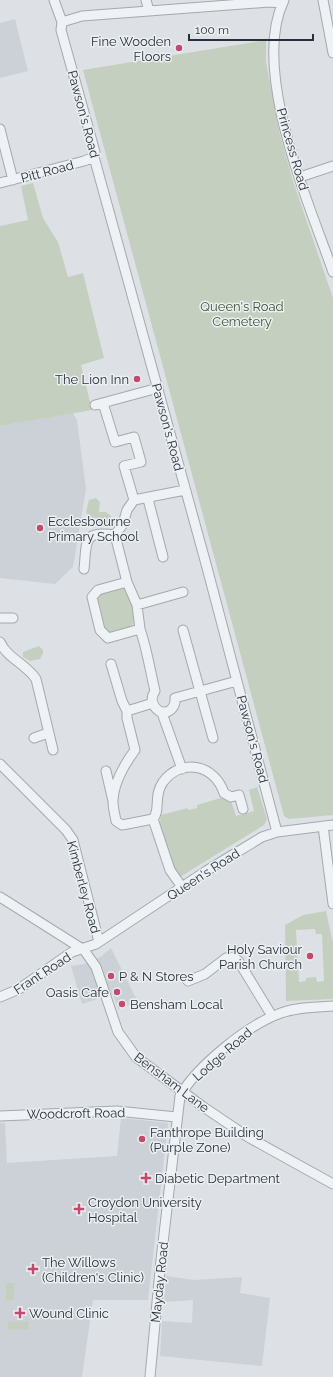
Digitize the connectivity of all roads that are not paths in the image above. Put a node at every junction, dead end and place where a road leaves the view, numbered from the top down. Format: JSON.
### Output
{"nodes":[{"id":1,"x":54,"y":0,"type":"edge"},
{"id":2,"x":146,"y":0,"type":"edge"},
{"id":3,"x":323,"y":0,"type":"edge"},
{"id":4,"x":283,"y":1,"type":"edge"},
{"id":5,"x":148,"y":11,"type":"junction"},
{"id":6,"x":62,"y":22,"type":"junction"},
{"id":7,"x":333,"y":53,"type":"edge"},
{"id":8,"x":0,"y":129,"type":"edge"},
{"id":9,"x":94,"y":157,"type":"junction"},
{"id":10,"x":333,"y":166,"type":"edge"},
{"id":11,"x":300,"y":177,"type":"junction"},
{"id":12,"x":13,"y":180,"type":"junction"},
{"id":13,"x":0,"y":183,"type":"edge"},
{"id":14,"x":333,"y":272,"type":"edge"},
{"id":15,"x":158,"y":388,"type":"junction"},
{"id":16,"x":185,"y":490,"type":"junction"},
{"id":17,"x":148,"y":499,"type":"junction"},
{"id":18,"x":134,"y":500,"type":"junction"},
{"id":19,"x":115,"y":534,"type":"junction"},
{"id":20,"x":163,"y":557,"type":"dead end"},
{"id":21,"x":84,"y":569,"type":"dead end"},
{"id":22,"x":127,"y":582,"type":"junction"},
{"id":23,"x":183,"y":592,"type":"dead end"},
{"id":24,"x":137,"y":605,"type":"junction"},
{"id":25,"x":0,"y":618,"type":"edge"},
{"id":26,"x":13,"y":618,"type":"dead end"},
{"id":27,"x":140,"y":629,"type":"junction"},
{"id":28,"x":183,"y":630,"type":"dead end"},
{"id":29,"x":0,"y":642,"type":"edge"},
{"id":30,"x":111,"y":664,"type":"dead end"},
{"id":31,"x":237,"y":680,"type":"junction"},
{"id":32,"x":198,"y":690,"type":"junction"},
{"id":33,"x":153,"y":704,"type":"junction"},
{"id":34,"x":128,"y":711,"type":"junction"},
{"id":35,"x":162,"y":712,"type":"junction"},
{"id":36,"x":48,"y":734,"type":"junction"},
{"id":37,"x":34,"y":738,"type":"dead end"},
{"id":38,"x":212,"y":738,"type":"dead end"},
{"id":39,"x":53,"y":750,"type":"dead end"},
{"id":40,"x":0,"y":764,"type":"edge"},
{"id":41,"x":182,"y":769,"type":"junction"},
{"id":42,"x":106,"y":771,"type":"dead end"},
{"id":43,"x":113,"y":802,"type":"junction"},
{"id":44,"x":243,"y":809,"type":"dead end"},
{"id":45,"x":153,"y":819,"type":"junction"},
{"id":46,"x":333,"y":825,"type":"edge"},
{"id":47,"x":323,"y":826,"type":"junction"},
{"id":48,"x":277,"y":832,"type":"junction"},
{"id":49,"x":182,"y":887,"type":"junction"},
{"id":50,"x":0,"y":897,"type":"edge"},
{"id":51,"x":333,"y":904,"type":"edge"},
{"id":52,"x":99,"y":942,"type":"junction"},
{"id":53,"x":84,"y":950,"type":"junction"},
{"id":54,"x":188,"y":981,"type":"dead end"},
{"id":55,"x":0,"y":997,"type":"edge"},
{"id":56,"x":333,"y":1006,"type":"edge"},
{"id":57,"x":272,"y":1016,"type":"junction"},
{"id":58,"x":182,"y":1092,"type":"junction"},
{"id":59,"x":0,"y":1116,"type":"edge"},
{"id":60,"x":176,"y":1117,"type":"junction"},
{"id":61,"x":333,"y":1184,"type":"edge"},
{"id":62,"x":150,"y":1377,"type":"edge"}],
"edges":[{"from":1,"to":6,"type":"street","name":"Pawson's Road"},
{"from":2,"to":5,"type":"street"},
{"from":3,"to":7,"type":"street"},
{"from":4,"to":5,"type":"street"},
{"from":4,"to":11,"type":"street","name":"Princess Road"},
{"from":5,"to":6,"type":"street"},
{"from":6,"to":9,"type":"street","name":"Pawson's Road"},
{"from":8,"to":12,"type":"street"},
{"from":9,"to":12,"type":"street","name":"Pitt Road"},
{"from":9,"to":15,"type":"street","name":"Pawson's Road"},
{"from":10,"to":11,"type":"street"},
{"from":11,"to":14,"type":"street","name":"Princess Road"},
{"from":12,"to":13,"type":"street","name":"Pitt Road"},
{"from":15,"to":16,"type":"street","name":"Pawson's Road"},
{"from":15,"to":18,"type":"street"},
{"from":16,"to":17,"type":"street"},
{"from":16,"to":31,"type":"street","name":"Pawson's Road"},
{"from":17,"to":18,"type":"street"},
{"from":17,"to":20,"type":"street"},
{"from":18,"to":19,"type":"street"},
{"from":19,"to":21,"type":"street"},
{"from":19,"to":22,"type":"street"},
{"from":22,"to":24,"type":"street"},
{"from":22,"to":27,"type":"street"},
{"from":23,"to":24,"type":"street"},
{"from":24,"to":27,"type":"street"},
{"from":25,"to":26,"type":"street"},
{"from":27,"to":33,"type":"street"},
{"from":28,"to":32,"type":"street"},
{"from":29,"to":36,"type":"street"},
{"from":30,"to":34,"type":"street"},
{"from":31,"to":32,"type":"street"},
{"from":31,"to":48,"type":"street","name":"Pawson's Road"},
{"from":32,"to":35,"type":"street"},
{"from":32,"to":38,"type":"street"},
{"from":33,"to":34,"type":"street"},
{"from":33,"to":35,"type":"street"},
{"from":34,"to":43,"type":"street"},
{"from":35,"to":41,"type":"street"},
{"from":36,"to":37,"type":"street"},
{"from":36,"to":39,"type":"street"},
{"from":40,"to":52,"type":"street","name":"Kimberley Road"},
{"from":41,"to":44,"type":"street"},
{"from":41,"to":45,"type":"street"},
{"from":42,"to":43,"type":"street"},
{"from":43,"to":45,"type":"street"},
{"from":45,"to":49,"type":"street"},
{"from":46,"to":47,"type":"street","name":"Queen's Road"},
{"from":47,"to":48,"type":"street","name":"Queen's Road"},
{"from":47,"to":51,"type":"street"},
{"from":48,"to":49,"type":"street","name":"Queen's Road"},
{"from":49,"to":52,"type":"street","name":"Queen's Road"},
{"from":50,"to":53,"type":"street","name":"Bensham Lane"},
{"from":52,"to":53,"type":"street","name":"Queen's Road"},
{"from":53,"to":55,"type":"street","name":"Frant Road"},
{"from":53,"to":58,"type":"street","name":"Bensham Lane"},
{"from":54,"to":57,"type":"street"},
{"from":56,"to":57,"type":"street","name":"Lodge Road"},
{"from":57,"to":58,"type":"street","name":"Lodge Road"},
{"from":58,"to":60,"type":"street","name":"Mayday Road"},
{"from":58,"to":61,"type":"street","name":"Bensham Lane"},
{"from":59,"to":60,"type":"street","name":"Woodcroft Road"},
{"from":60,"to":62,"type":"street","name":"Mayday Road"}]}
